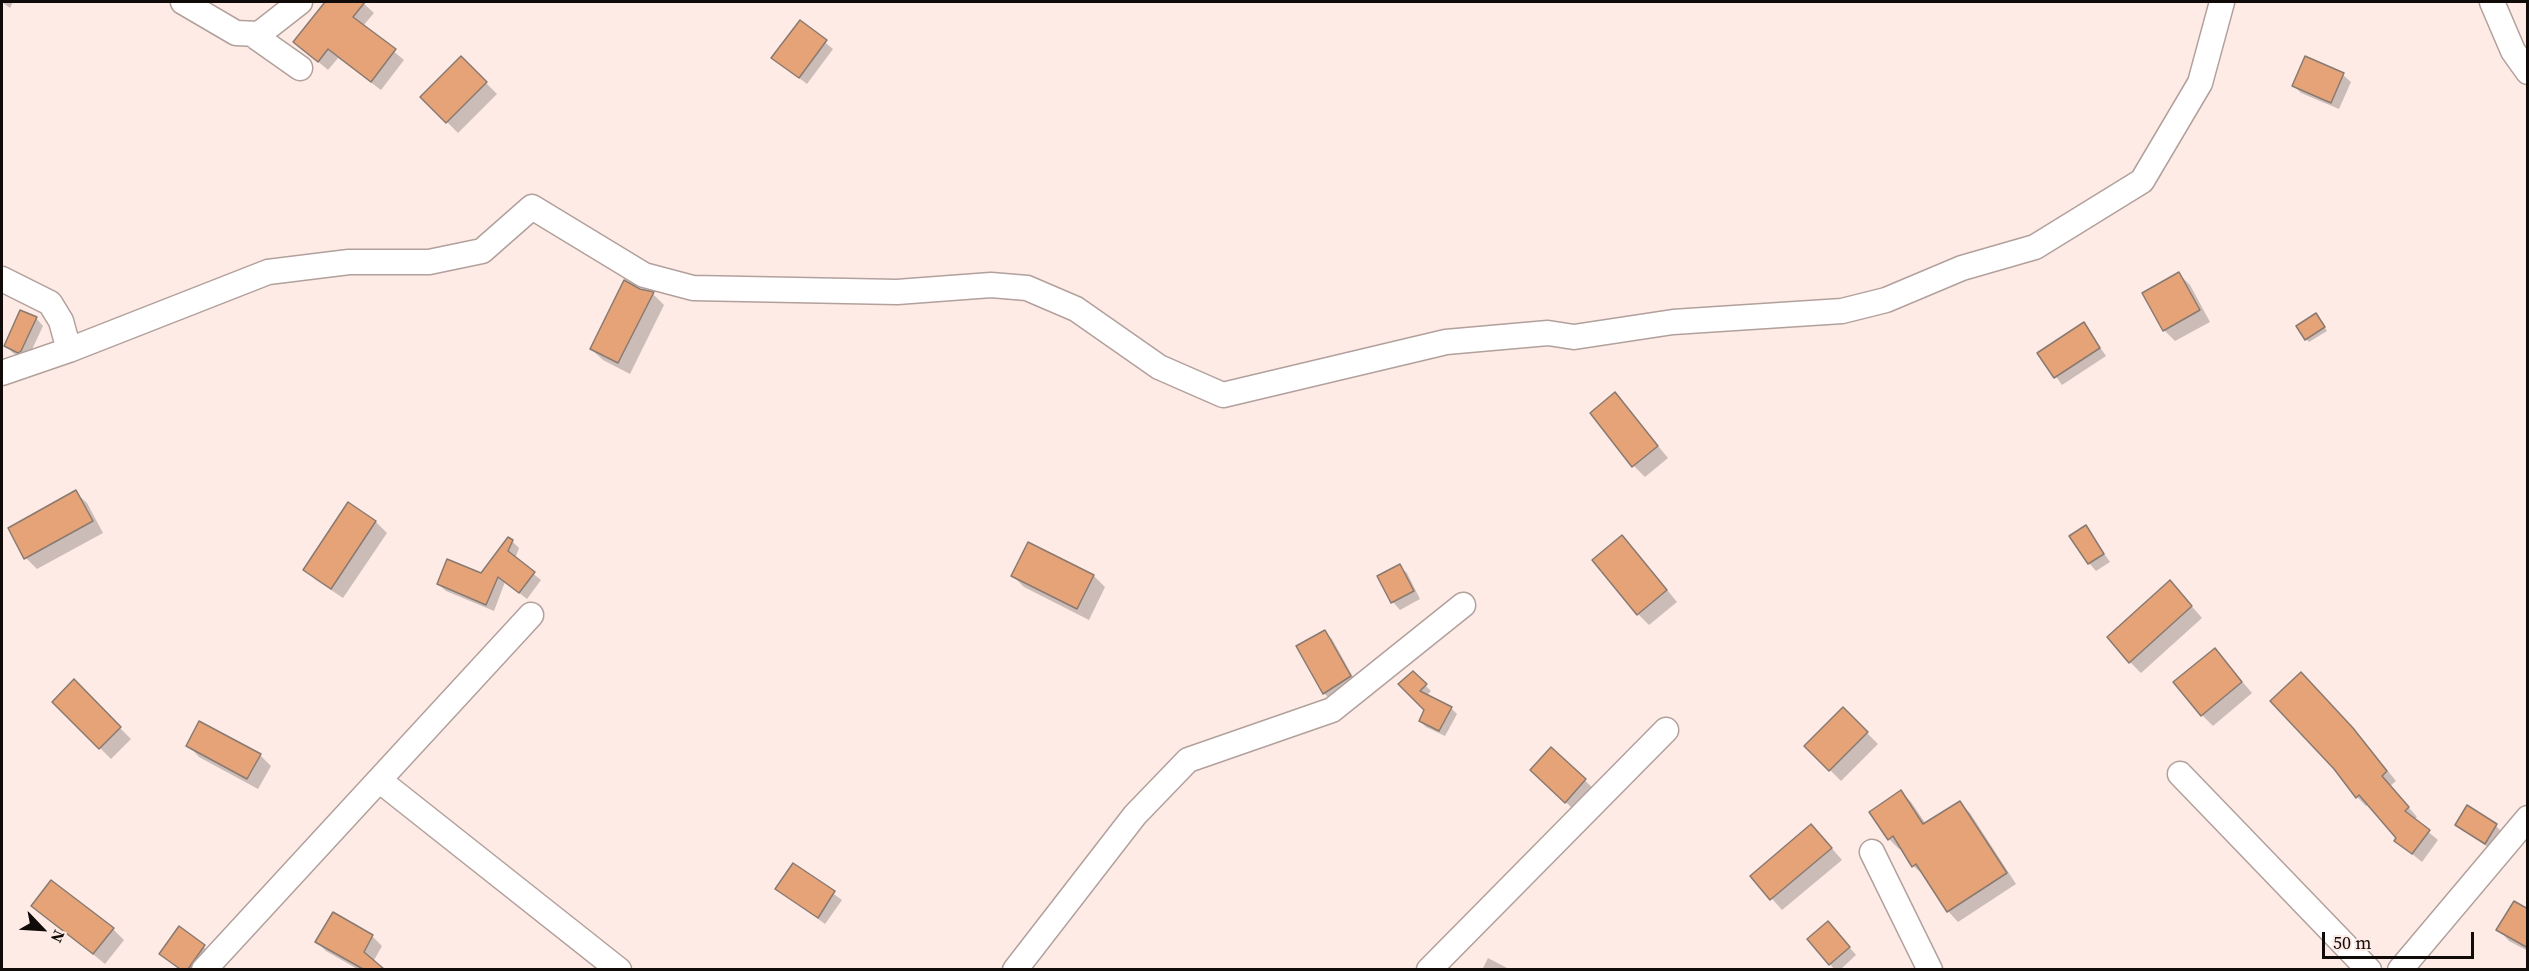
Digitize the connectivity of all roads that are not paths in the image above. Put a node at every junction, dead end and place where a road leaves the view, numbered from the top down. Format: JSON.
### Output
{"nodes":[{"id":1,"x":183,"y":2,"type":"edge"},
{"id":2,"x":300,"y":2,"type":"edge"},
{"id":3,"x":2222,"y":2,"type":"edge"},
{"id":4,"x":2492,"y":2,"type":"edge"},
{"id":5,"x":259,"y":34,"type":"junction"},
{"id":6,"x":300,"y":68,"type":"dead end"},
{"id":7,"x":2528,"y":72,"type":"edge"},
{"id":8,"x":2,"y":279,"type":"edge"},
{"id":9,"x":69,"y":350,"type":"junction"},
{"id":10,"x":2,"y":374,"type":"edge"},
{"id":11,"x":1462,"y":606,"type":"dead end"},
{"id":12,"x":531,"y":615,"type":"dead end"},
{"id":13,"x":1666,"y":730,"type":"dead end"},
{"id":14,"x":2180,"y":774,"type":"dead end"},
{"id":15,"x":379,"y":780,"type":"junction"},
{"id":16,"x":2528,"y":818,"type":"edge"},
{"id":17,"x":1872,"y":852,"type":"dead end"},
{"id":18,"x":204,"y":969,"type":"edge"},
{"id":19,"x":619,"y":969,"type":"edge"},
{"id":20,"x":1015,"y":969,"type":"edge"},
{"id":21,"x":1429,"y":969,"type":"edge"},
{"id":22,"x":1930,"y":969,"type":"edge"},
{"id":23,"x":2369,"y":969,"type":"edge"},
{"id":24,"x":2400,"y":969,"type":"edge"}],
"edges":[{"from":1,"to":5,"type":"street"},
{"from":2,"to":5,"type":"street"},
{"from":3,"to":9,"type":"street"},
{"from":4,"to":7,"type":"street"},
{"from":5,"to":6,"type":"street"},
{"from":8,"to":9,"type":"street"},
{"from":9,"to":10,"type":"street"},
{"from":11,"to":20,"type":"street"},
{"from":12,"to":15,"type":"street"},
{"from":13,"to":21,"type":"street"},
{"from":14,"to":23,"type":"street"},
{"from":15,"to":18,"type":"street"},
{"from":15,"to":19,"type":"street"},
{"from":16,"to":24,"type":"street"},
{"from":17,"to":22,"type":"street"}]}
